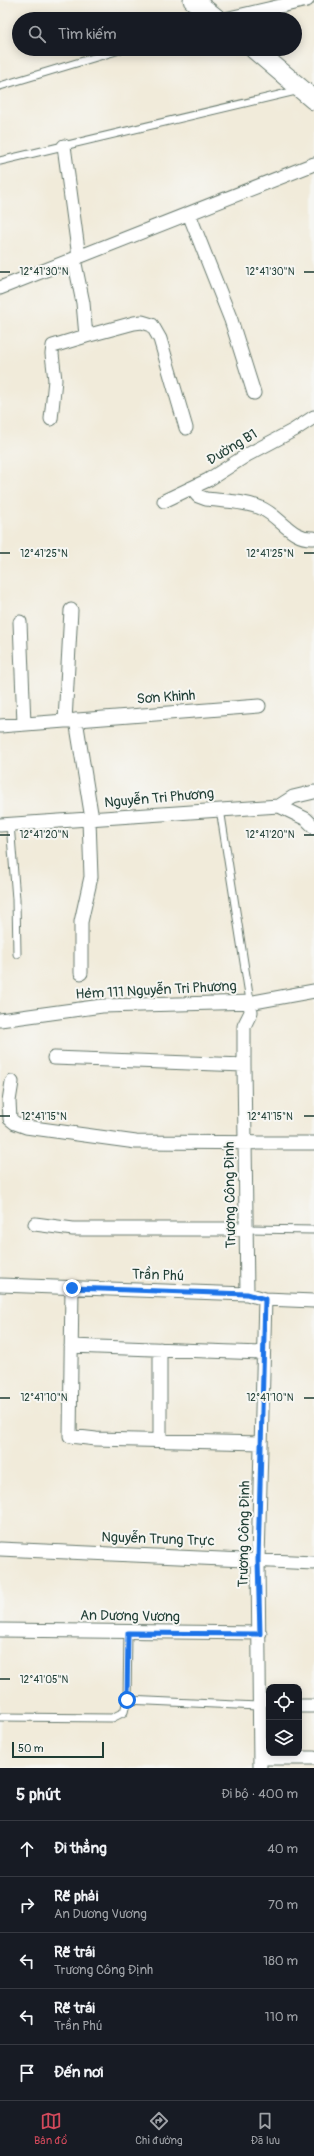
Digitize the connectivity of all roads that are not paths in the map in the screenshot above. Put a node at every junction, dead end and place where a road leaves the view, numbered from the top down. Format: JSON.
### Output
{"nodes":[{"id":1,"x":193,"y":0,"type":"edge"},
{"id":2,"x":307,"y":0,"type":"edge"},
{"id":3,"x":263,"y":5,"type":"edge"},
{"id":4,"x":208,"y":12,"type":"edge"},
{"id":5,"x":244,"y":12,"type":"edge"},
{"id":6,"x":100,"y":56,"type":"edge"},
{"id":7,"x":262,"y":56,"type":"edge"},
{"id":8,"x":0,"y":86,"type":"edge"},
{"id":9,"x":308,"y":95,"type":"edge"},
{"id":10,"x":64,"y":146,"type":"junction"},
{"id":11,"x":0,"y":161,"type":"edge"},
{"id":12,"x":314,"y":164,"type":"edge"},
{"id":13,"x":189,"y":214,"type":"junction"},
{"id":14,"x":76,"y":258,"type":"junction"},
{"id":15,"x":0,"y":288,"type":"edge"},
{"id":16,"x":86,"y":336,"type":"junction"},
{"id":17,"x":254,"y":393,"type":"dead end"},
{"id":18,"x":314,"y":417,"type":"edge"},
{"id":19,"x":51,"y":420,"type":"dead end"},
{"id":20,"x":186,"y":428,"type":"dead end"},
{"id":21,"x":191,"y":488,"type":"junction"},
{"id":22,"x":164,"y":501,"type":"dead end"},
{"id":23,"x":314,"y":538,"type":"edge"},
{"id":24,"x":71,"y":610,"type":"dead end"},
{"id":25,"x":20,"y":622,"type":"dead end"},
{"id":26,"x":259,"y":706,"type":"dead end"},
{"id":27,"x":70,"y":720,"type":"junction"},
{"id":28,"x":24,"y":724,"type":"junction"},
{"id":29,"x":0,"y":726,"type":"edge"},
{"id":30,"x":314,"y":792,"type":"edge"},
{"id":31,"x":279,"y":806,"type":"junction"},
{"id":32,"x":220,"y":809,"type":"junction"},
{"id":33,"x":90,"y":820,"type":"junction"},
{"id":34,"x":5,"y":825,"type":"edge"},
{"id":35,"x":314,"y":827,"type":"edge"},
{"id":36,"x":17,"y":954,"type":"dead end"},
{"id":37,"x":81,"y":973,"type":"dead end"},
{"id":38,"x":314,"y":991,"type":"edge"},
{"id":39,"x":250,"y":1001,"type":"junction"},
{"id":40,"x":0,"y":1020,"type":"edge"},
{"id":41,"x":54,"y":1058,"type":"dead end"},
{"id":42,"x":244,"y":1066,"type":"junction"},
{"id":43,"x":12,"y":1082,"type":"dead end"},
{"id":44,"x":245,"y":1143,"type":"junction"},
{"id":45,"x":314,"y":1143,"type":"edge"},
{"id":46,"x":35,"y":1224,"type":"dead end"},
{"id":47,"x":246,"y":1229,"type":"junction"},
{"id":48,"x":314,"y":1230,"type":"edge"},
{"id":49,"x":0,"y":1285,"type":"edge"},
{"id":50,"x":72,"y":1288,"type":"junction"},
{"id":51,"x":247,"y":1294,"type":"junction"},
{"id":52,"x":265,"y":1299,"type":"junction"},
{"id":53,"x":314,"y":1301,"type":"edge"},
{"id":54,"x":71,"y":1346,"type":"junction"},
{"id":55,"x":160,"y":1349,"type":"junction"},
{"id":56,"x":263,"y":1352,"type":"junction"},
{"id":57,"x":160,"y":1440,"type":"junction"},
{"id":58,"x":261,"y":1443,"type":"junction"},
{"id":59,"x":0,"y":1549,"type":"edge"},
{"id":60,"x":258,"y":1560,"type":"junction"},
{"id":61,"x":314,"y":1563,"type":"edge"},
{"id":62,"x":0,"y":1630,"type":"edge"},
{"id":63,"x":128,"y":1633,"type":"junction"},
{"id":64,"x":260,"y":1634,"type":"junction"},
{"id":65,"x":127,"y":1700,"type":"junction"},
{"id":66,"x":264,"y":1706,"type":"edge"},
{"id":67,"x":302,"y":1706,"type":"edge"},
{"id":68,"x":314,"y":1706,"type":"edge"},
{"id":69,"x":0,"y":1717,"type":"edge"},
{"id":70,"x":314,"y":1758,"type":"edge"},
{"id":71,"x":260,"y":1763,"type":"edge"}],
"edges":[{"from":1,"to":4,"type":"street"},
{"from":2,"to":3,"type":"street"},
{"from":3,"to":5,"type":"street"},
{"from":6,"to":8,"type":"lane"},
{"from":7,"to":9,"type":"street"},
{"from":9,"to":10,"type":"lane"},
{"from":10,"to":11,"type":"lane"},
{"from":10,"to":14,"type":"street"},
{"from":12,"to":13,"type":"street"},
{"from":13,"to":14,"type":"street"},
{"from":13,"to":17,"type":"street"},
{"from":14,"to":15,"type":"street"},
{"from":14,"to":16,"type":"street"},
{"from":16,"to":19,"type":"street"},
{"from":16,"to":20,"type":"street"},
{"from":18,"to":21,"type":"street","name":"Đường B1"},
{"from":21,"to":22,"type":"street","name":"Đường B1"},
{"from":21,"to":23,"type":"street"},
{"from":24,"to":27,"type":"street"},
{"from":25,"to":28,"type":"street"},
{"from":26,"to":27,"type":"street","name":"Sơn Khinh"},
{"from":27,"to":28,"type":"street","name":"Sơn Khinh"},
{"from":27,"to":33,"type":"street"},
{"from":28,"to":29,"type":"street","name":"Sơn Khinh"},
{"from":30,"to":31,"type":"street"},
{"from":31,"to":32,"type":"street","name":"Nguyễn Tri Phương"},
{"from":31,"to":35,"type":"street","name":"Nguyễn Tri Phương"},
{"from":32,"to":33,"type":"street","name":"Nguyễn Tri Phương"},
{"from":32,"to":39,"type":"lane"},
{"from":33,"to":34,"type":"street","name":"Nguyễn Tri Phương"},
{"from":33,"to":37,"type":"street"},
{"from":34,"to":36,"type":"lane"},
{"from":38,"to":39,"type":"street","name":"Hẻm 111 Nguyễn Tri Phương"},
{"from":39,"to":40,"type":"street","name":"Hẻm 111 Nguyễn Tri Phương"},
{"from":39,"to":42,"type":"street","name":"Trương Công Định"},
{"from":41,"to":42,"type":"street"},
{"from":42,"to":44,"type":"street","name":"Trương Công Định"},
{"from":43,"to":44,"type":"street"},
{"from":44,"to":45,"type":"street"},
{"from":44,"to":47,"type":"street","name":"Trương Công Định"},
{"from":46,"to":47,"type":"street"},
{"from":47,"to":48,"type":"lane"},
{"from":47,"to":51,"type":"street","name":"Trương Công Định"},
{"from":49,"to":50,"type":"street","name":"Trần Phú"},
{"from":50,"to":51,"type":"street","name":"Trần Phú"},
{"from":50,"to":54,"type":"street"},
{"from":51,"to":52,"type":"street","name":"Trần Phú"},
{"from":52,"to":53,"type":"street","name":"Trần Phú"},
{"from":52,"to":56,"type":"street","name":"Trương Công Định"},
{"from":54,"to":55,"type":"street"},
{"from":54,"to":57,"type":"street"},
{"from":55,"to":56,"type":"street"},
{"from":55,"to":57,"type":"street"},
{"from":56,"to":58,"type":"street","name":"Trương Công Định"},
{"from":57,"to":58,"type":"street"},
{"from":58,"to":60,"type":"street","name":"Trương Công Định"},
{"from":59,"to":60,"type":"street","name":"Nguyễn Trung Trực"},
{"from":60,"to":61,"type":"street","name":"Nguyễn Trung Trực"},
{"from":60,"to":64,"type":"street","name":"Trương Công Định"},
{"from":62,"to":63,"type":"street","name":"An Dương Vương"},
{"from":63,"to":64,"type":"street","name":"An Dương Vương"},
{"from":63,"to":65,"type":"lane"},
{"from":64,"to":66,"type":"street","name":"Trương Công Định"},
{"from":65,"to":66,"type":"lane"},
{"from":65,"to":69,"type":"lane"},
{"from":66,"to":71,"type":"street","name":"Trương Công Định"},
{"from":67,"to":68,"type":"street"},
{"from":70,"to":71,"type":"street"}]}
